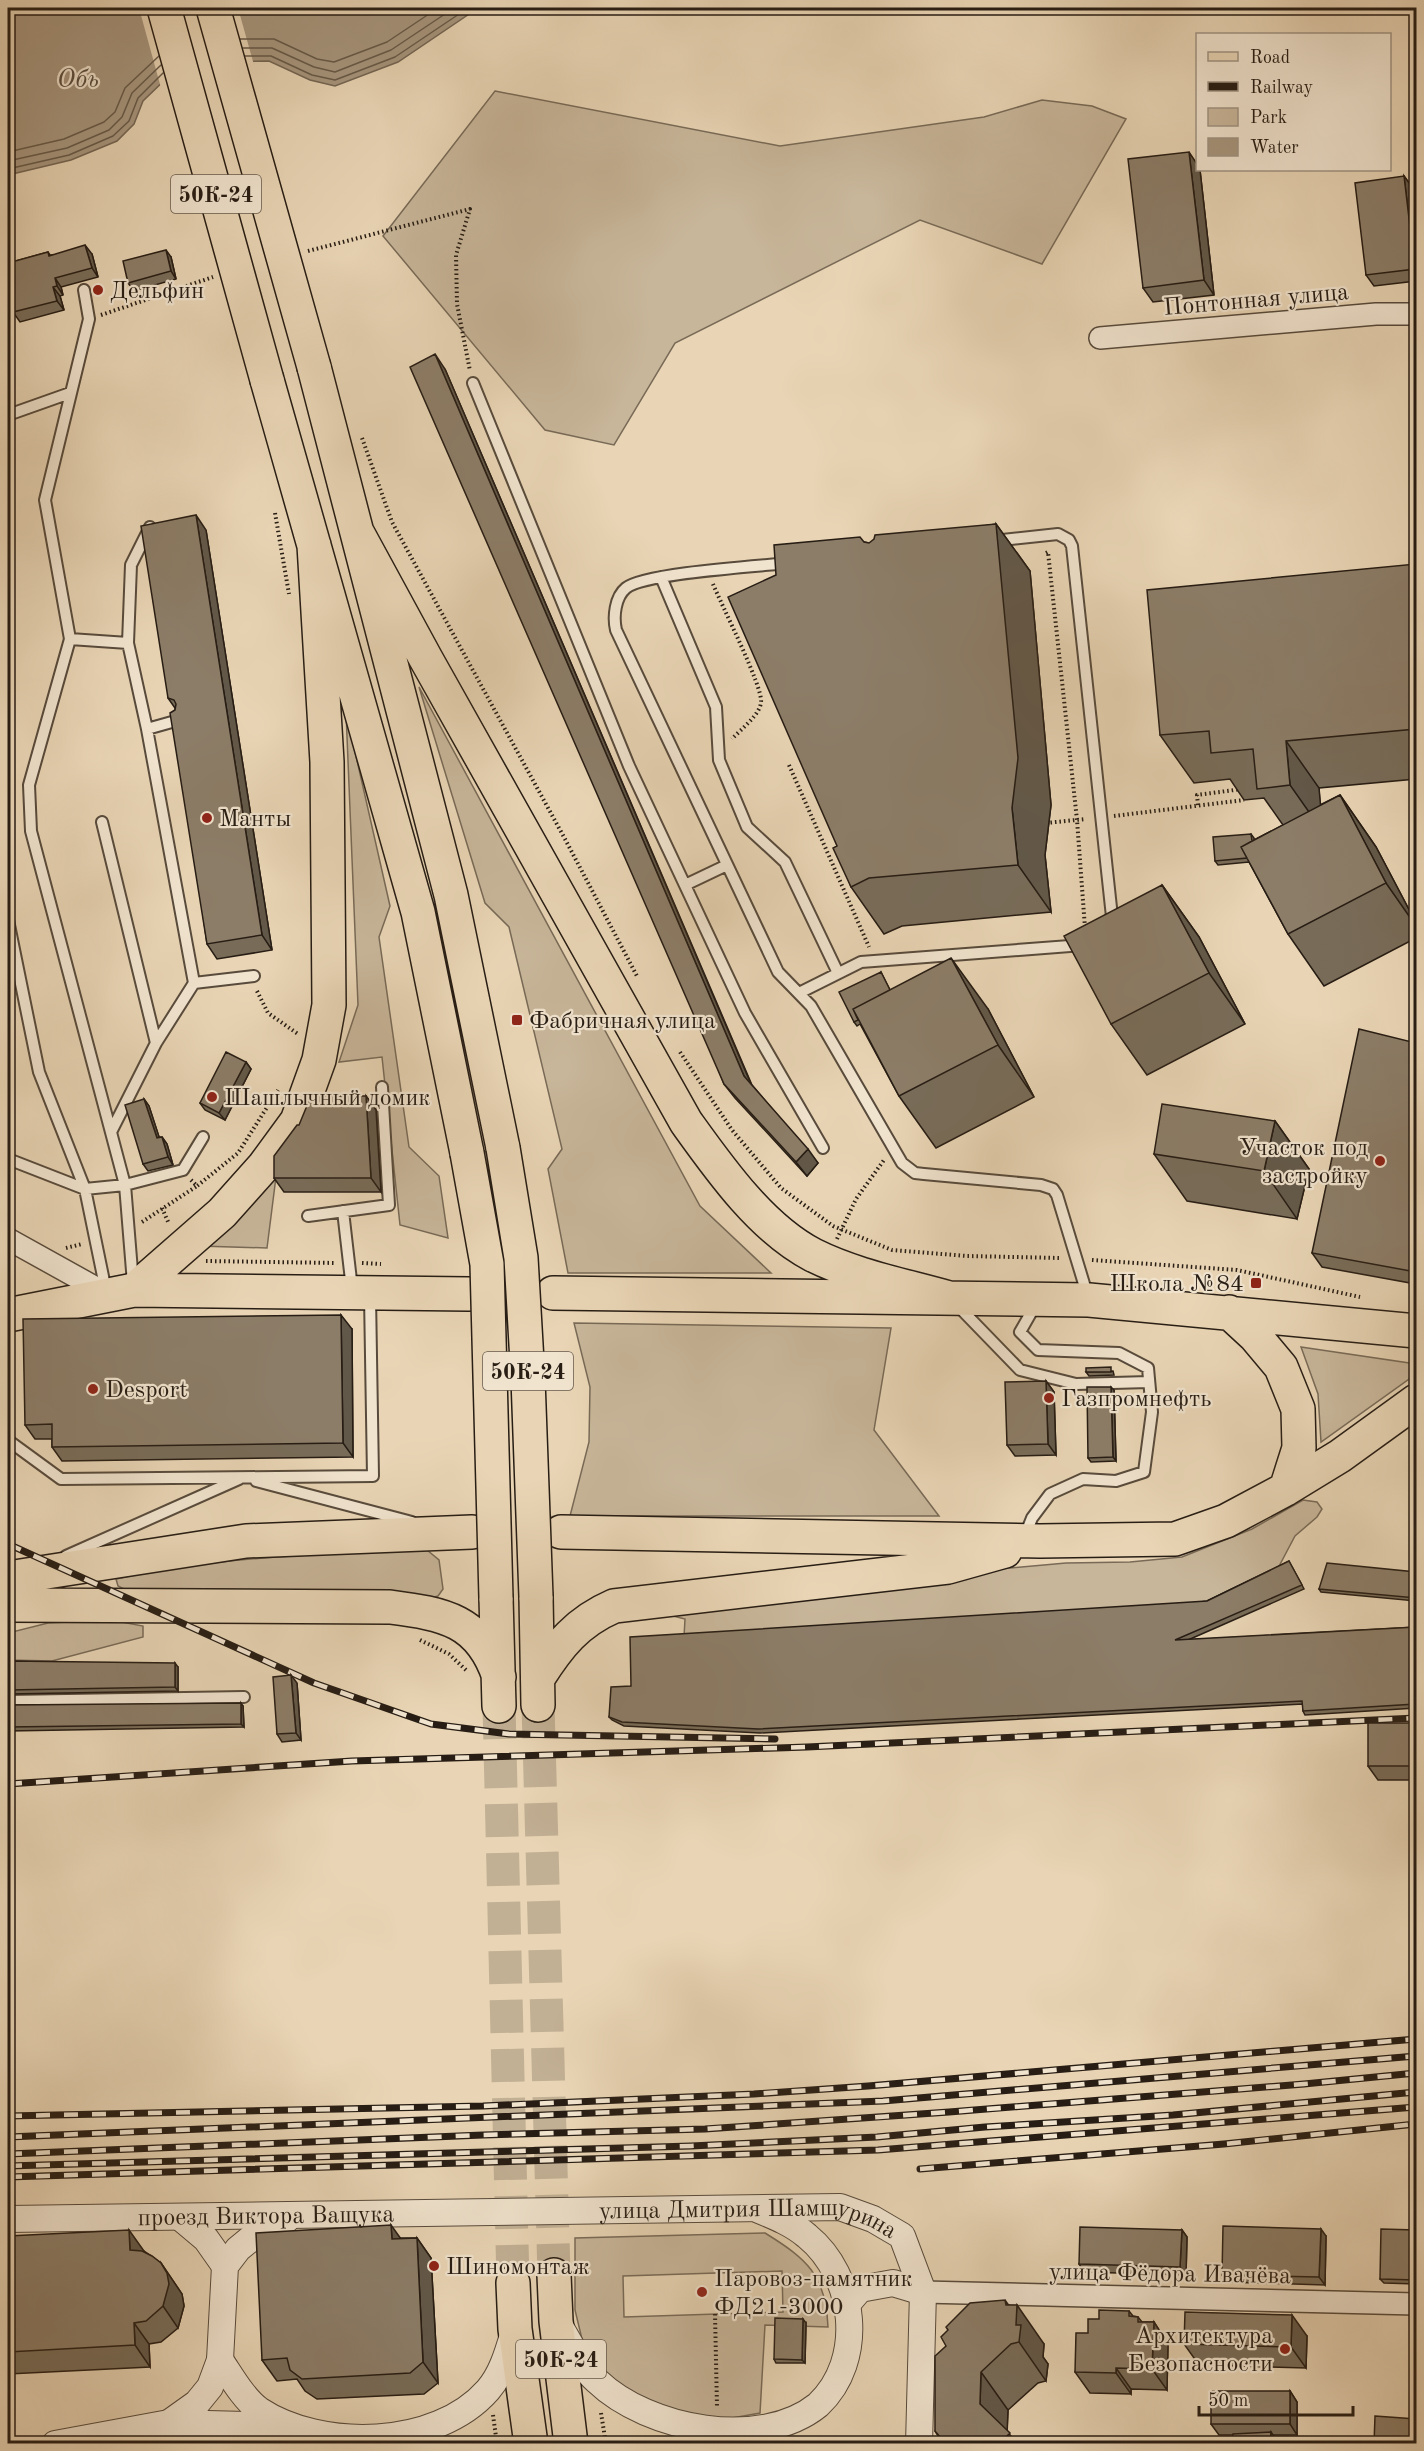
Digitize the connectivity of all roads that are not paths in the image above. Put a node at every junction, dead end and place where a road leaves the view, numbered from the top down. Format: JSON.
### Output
{"nodes":[{"id":1,"x":164,"y":8,"type":"edge"},
{"id":2,"x":213,"y":8,"type":"edge"},
{"id":3,"x":84,"y":290,"type":"dead end"},
{"id":4,"x":1416,"y":314,"type":"edge"},
{"id":5,"x":1100,"y":338,"type":"dead end"},
{"id":6,"x":473,"y":383,"type":"road end"},
{"id":7,"x":70,"y":393,"type":"junction"},
{"id":8,"x":8,"y":415,"type":"edge"},
{"id":9,"x":150,"y":526,"type":"edge"},
{"id":10,"x":358,"y":534,"type":"junction"},
{"id":11,"x":978,"y":542,"type":"edge"},
{"id":12,"x":314,"y":545,"type":"junction"},
{"id":13,"x":803,"y":562,"type":"edge"},
{"id":14,"x":661,"y":577,"type":"junction"},
{"id":15,"x":70,"y":639,"type":"junction"},
{"id":16,"x":129,"y":643,"type":"junction"},
{"id":17,"x":179,"y":720,"type":"edge"},
{"id":18,"x":147,"y":729,"type":"junction"},
{"id":19,"x":102,"y":822,"type":"dead end"},
{"id":20,"x":728,"y":865,"type":"junction"},
{"id":21,"x":685,"y":885,"type":"junction"},
{"id":22,"x":8,"y":920,"type":"edge"},
{"id":23,"x":1113,"y":940,"type":"edge"},
{"id":24,"x":1098,"y":944,"type":"edge"},
{"id":25,"x":838,"y":973,"type":"junction"},
{"id":26,"x":255,"y":976,"type":"dead end"},
{"id":27,"x":194,"y":982,"type":"junction"},
{"id":28,"x":799,"y":993,"type":"junction"},
{"id":29,"x":156,"y":1043,"type":"junction"},
{"id":30,"x":382,"y":1087,"type":"dead end"},
{"id":31,"x":111,"y":1132,"type":"junction"},
{"id":32,"x":203,"y":1137,"type":"dead end"},
{"id":33,"x":823,"y":1148,"type":"dead end"},
{"id":34,"x":8,"y":1159,"type":"edge"},
{"id":35,"x":125,"y":1185,"type":"junction"},
{"id":36,"x":85,"y":1190,"type":"junction"},
{"id":37,"x":343,"y":1211,"type":"junction"},
{"id":38,"x":308,"y":1216,"type":"dead end"},
{"id":39,"x":8,"y":1239,"type":"edge"},
{"id":40,"x":120,"y":1292,"type":"junction"},
{"id":41,"x":361,"y":1293,"type":"junction"},
{"id":42,"x":553,"y":1293,"type":"dead end"},
{"id":43,"x":469,"y":1294,"type":"dead end"},
{"id":44,"x":949,"y":1298,"type":"junction"},
{"id":45,"x":1040,"y":1299,"type":"junction"},
{"id":46,"x":1089,"y":1300,"type":"junction"},
{"id":47,"x":1229,"y":1312,"type":"junction"},
{"id":48,"x":8,"y":1315,"type":"edge"},
{"id":49,"x":1416,"y":1331,"type":"edge"},
{"id":50,"x":1149,"y":1382,"type":"junction"},
{"id":51,"x":1416,"y":1401,"type":"edge"},
{"id":52,"x":9,"y":1441,"type":"edge"},
{"id":53,"x":242,"y":1477,"type":"junction"},
{"id":54,"x":1286,"y":1489,"type":"junction"},
{"id":55,"x":463,"y":1532,"type":"joint"},
{"id":56,"x":561,"y":1532,"type":"tunnel mouth"},
{"id":57,"x":1031,"y":1541,"type":"junction"},
{"id":58,"x":12,"y":1587,"type":"edge"},
{"id":59,"x":243,"y":1697,"type":"dead end"},
{"id":60,"x":8,"y":1701,"type":"edge"},
{"id":61,"x":754,"y":2207,"type":"junction"},
{"id":62,"x":525,"y":2211,"type":"joint"},
{"id":63,"x":295,"y":2216,"type":"junction"},
{"id":64,"x":181,"y":2218,"type":"junction"},
{"id":65,"x":8,"y":2219,"type":"edge"},
{"id":66,"x":225,"y":2266,"type":"junction"},
{"id":67,"x":554,"y":2275,"type":"tunnel mouth"},
{"id":68,"x":513,"y":2283,"type":"tunnel mouth"},
{"id":69,"x":922,"y":2292,"type":"junction"},
{"id":70,"x":848,"y":2303,"type":"junction"},
{"id":71,"x":1416,"y":2304,"type":"edge"},
{"id":72,"x":556,"y":2321,"type":"junction"},
{"id":73,"x":515,"y":2329,"type":"junction"},
{"id":74,"x":220,"y":2360,"type":"junction"},
{"id":75,"x":169,"y":2423,"type":"junction"},
{"id":76,"x":285,"y":2426,"type":"junction"},
{"id":77,"x":55,"y":2444,"type":"edge"},
{"id":78,"x":531,"y":2444,"type":"edge"},
{"id":79,"x":571,"y":2444,"type":"edge"},
{"id":80,"x":919,"y":2444,"type":"edge"}],
"edges":[{"from":1,"to":12,"type":"main road","number":"50К-24","bridge":true},
{"from":2,"to":10,"type":"main road","number":"50К-24","bridge":true},
{"from":3,"to":7,"type":"lane"},
{"from":4,"to":5,"type":"street","name":"Понтонная улица"},
{"from":6,"to":21,"type":"lane"},
{"from":7,"to":8,"type":"lane"},
{"from":7,"to":15,"type":"lane"},
{"from":9,"to":16,"type":"lane"},
{"from":10,"to":44,"type":"main road"},
{"from":10,"to":57,"type":"main road","number":"50К-24","bridge":true},
{"from":11,"to":23,"type":"lane"},
{"from":12,"to":40,"type":"main road"},
{"from":12,"to":58,"type":"main road","number":"50К-24","bridge":true},
{"from":13,"to":14,"type":"lane"},
{"from":14,"to":20,"type":"lane"},
{"from":14,"to":25,"type":"lane"},
{"from":15,"to":16,"type":"lane"},
{"from":15,"to":31,"type":"lane"},
{"from":16,"to":18,"type":"lane"},
{"from":17,"to":18,"type":"lane"},
{"from":18,"to":27,"type":"lane"},
{"from":19,"to":29,"type":"lane"},
{"from":20,"to":21,"type":"lane"},
{"from":20,"to":28,"type":"lane"},
{"from":21,"to":33,"type":"lane"},
{"from":22,"to":36,"type":"lane"},
{"from":24,"to":25,"type":"lane"},
{"from":25,"to":28,"type":"lane"},
{"from":26,"to":27,"type":"lane"},
{"from":27,"to":29,"type":"lane"},
{"from":28,"to":46,"type":"lane"},
{"from":29,"to":31,"type":"lane"},
{"from":30,"to":37,"type":"lane"},
{"from":31,"to":35,"type":"lane"},
{"from":32,"to":35,"type":"lane"},
{"from":34,"to":36,"type":"lane"},
{"from":35,"to":36,"type":"lane"},
{"from":35,"to":40,"type":"lane"},
{"from":36,"to":40,"type":"lane"},
{"from":37,"to":38,"type":"lane"},
{"from":37,"to":41,"type":"lane"},
{"from":39,"to":40,"type":"street"},
{"from":40,"to":41,"type":"main road"},
{"from":40,"to":48,"type":"main road"},
{"from":41,"to":43,"type":"main road"},
{"from":41,"to":53,"type":"lane"},
{"from":42,"to":44,"type":"main road"},
{"from":44,"to":45,"type":"main road"},
{"from":44,"to":50,"type":"lane"},
{"from":45,"to":46,"type":"main road"},
{"from":45,"to":50,"type":"lane"},
{"from":46,"to":47,"type":"main road"},
{"from":47,"to":49,"type":"main road"},
{"from":47,"to":54,"type":"main road"},
{"from":50,"to":57,"type":"lane"},
{"from":51,"to":54,"type":"main road"},
{"from":52,"to":53,"type":"lane"},
{"from":53,"to":55,"type":"lane"},
{"from":53,"to":58,"type":"lane"},
{"from":54,"to":57,"type":"main road"},
{"from":55,"to":58,"type":"main road"},
{"from":56,"to":57,"type":"main road"},
{"from":59,"to":60,"type":"lane"},
{"from":61,"to":62,"type":"street","name":"улица Дмитрия Шамшурина"},
{"from":61,"to":69,"type":"street","name":"улица Дмитрия Шамшурина"},
{"from":61,"to":70,"type":"street"},
{"from":62,"to":63,"type":"street","name":"проезд Виктора Ващука"},
{"from":63,"to":64,"type":"street","name":"проезд Виктора Ващука"},
{"from":63,"to":66,"type":"street"},
{"from":64,"to":65,"type":"street","name":"проезд Виктора Ващука"},
{"from":64,"to":66,"type":"street"},
{"from":66,"to":74,"type":"street"},
{"from":67,"to":72,"type":"main road","number":"50К-24"},
{"from":68,"to":73,"type":"main road","number":"50К-24"},
{"from":69,"to":70,"type":"street"},
{"from":69,"to":71,"type":"street","name":"улица Фёдора Ивачёва"},
{"from":69,"to":80,"type":"street","name":"улица Дмитрия Шамшурина"},
{"from":70,"to":72,"type":"street"},
{"from":72,"to":79,"type":"main road","number":"50К-24"},
{"from":73,"to":76,"type":"street"},
{"from":73,"to":78,"type":"main road","number":"50К-24"},
{"from":74,"to":75,"type":"street"},
{"from":74,"to":76,"type":"street"},
{"from":75,"to":76,"type":"street"},
{"from":75,"to":77,"type":"street"}]}
